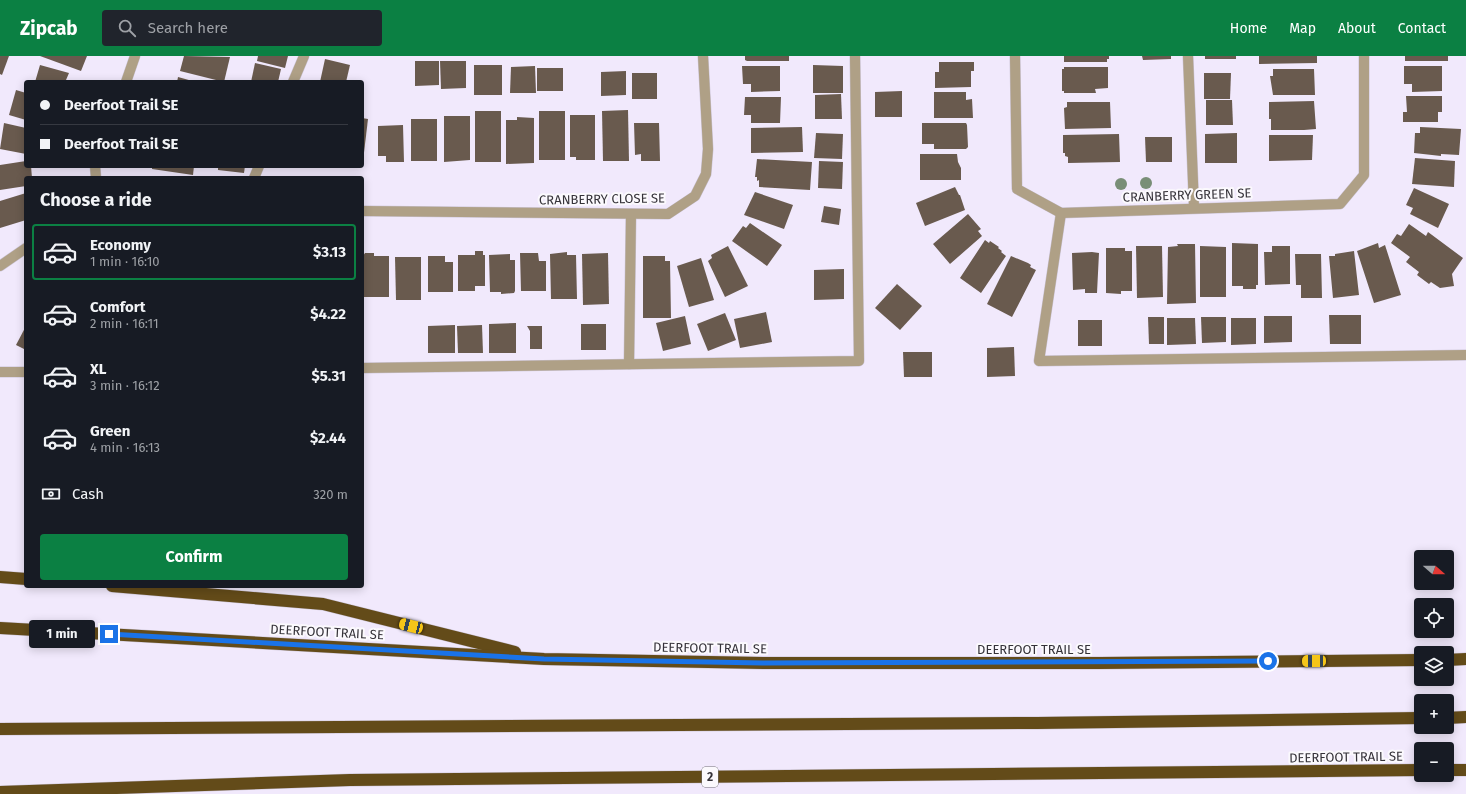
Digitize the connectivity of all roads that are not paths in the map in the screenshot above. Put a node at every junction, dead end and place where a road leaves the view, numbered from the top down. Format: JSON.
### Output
{"nodes":[{"id":1,"x":135,"y":56,"type":"edge"},
{"id":2,"x":304,"y":56,"type":"edge"},
{"id":3,"x":703,"y":56,"type":"edge"},
{"id":4,"x":855,"y":56,"type":"edge"},
{"id":5,"x":1015,"y":56,"type":"edge"},
{"id":6,"x":1188,"y":56,"type":"edge"},
{"id":7,"x":1364,"y":56,"type":"edge"},
{"id":8,"x":127,"y":80,"type":"edge"},
{"id":9,"x":294,"y":80,"type":"edge"},
{"id":10,"x":1194,"y":207,"type":"junction"},
{"id":11,"x":364,"y":211,"type":"edge"},
{"id":12,"x":1061,"y":213,"type":"junction"},
{"id":13,"x":630,"y":214,"type":"junction"},
{"id":14,"x":24,"y":249,"type":"edge"},
{"id":15,"x":0,"y":266,"type":"edge"},
{"id":16,"x":1466,"y":355,"type":"edge"},
{"id":17,"x":629,"y":364,"type":"junction"},
{"id":18,"x":364,"y":368,"type":"edge"},
{"id":19,"x":0,"y":372,"type":"edge"},
{"id":20,"x":24,"y":372,"type":"edge"},
{"id":21,"x":0,"y":576,"type":"edge"},
{"id":22,"x":24,"y":579,"type":"edge"},
{"id":23,"x":135,"y":588,"type":"edge"},
{"id":24,"x":0,"y":628,"type":"edge"},
{"id":25,"x":544,"y":659,"type":"junction"},
{"id":26,"x":1414,"y":660,"type":"edge"},
{"id":27,"x":1454,"y":660,"type":"edge"},
{"id":28,"x":1466,"y":660,"type":"edge"},
{"id":29,"x":1466,"y":717,"type":"edge"},
{"id":30,"x":1414,"y":718,"type":"edge"},
{"id":31,"x":1454,"y":718,"type":"edge"},
{"id":32,"x":0,"y":729,"type":"edge"},
{"id":33,"x":1414,"y":770,"type":"edge"},
{"id":34,"x":1454,"y":770,"type":"edge"},
{"id":35,"x":1466,"y":770,"type":"edge"},
{"id":36,"x":0,"y":792,"type":"edge"}],
"edges":[{"from":1,"to":8,"type":"street"},
{"from":2,"to":9,"type":"street"},
{"from":3,"to":13,"type":"street","name":"CRANBERRY CLOSE SE"},
{"from":4,"to":17,"type":"street"},
{"from":5,"to":12,"type":"street"},
{"from":6,"to":10,"type":"street"},
{"from":7,"to":10,"type":"street","name":"CRANBERRY GREEN SE"},
{"from":10,"to":12,"type":"street","name":"CRANBERRY GREEN SE"},
{"from":11,"to":13,"type":"street","name":"CRANBERRY CLOSE SE"},
{"from":12,"to":16,"type":"street"},
{"from":13,"to":17,"type":"street"},
{"from":14,"to":15,"type":"street"},
{"from":17,"to":18,"type":"street"},
{"from":19,"to":20,"type":"street"},
{"from":21,"to":22,"type":"highway"},
{"from":23,"to":25,"type":"highway"},
{"from":24,"to":25,"type":"highway","name":"DEERFOOT TRAIL SE"},
{"from":25,"to":26,"type":"highway","name":"DEERFOOT TRAIL SE"},
{"from":27,"to":28,"type":"highway"},
{"from":29,"to":31,"type":"highway"},
{"from":30,"to":32,"type":"highway"},
{"from":33,"to":36,"type":"highway","name":"DEERFOOT TRAIL SE","number":"2"},
{"from":34,"to":35,"type":"highway"}]}
